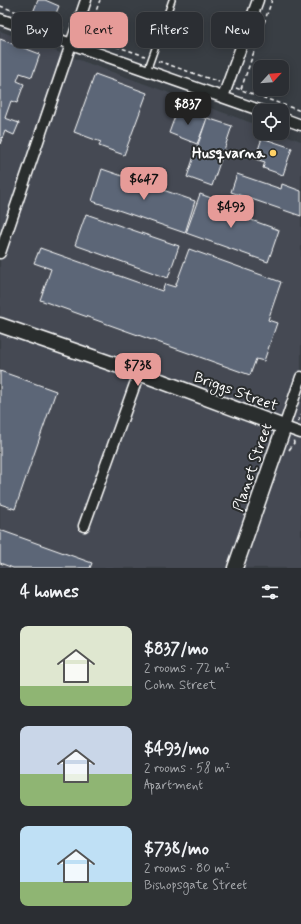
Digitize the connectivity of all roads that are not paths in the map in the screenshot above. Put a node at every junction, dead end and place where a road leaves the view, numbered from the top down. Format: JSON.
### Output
{"nodes":[{"id":1,"x":86,"y":0,"type":"edge"},
{"id":2,"x":172,"y":0,"type":"edge"},
{"id":3,"x":258,"y":0,"type":"edge"},
{"id":4,"x":82,"y":12,"type":"edge"},
{"id":5,"x":0,"y":19,"type":"edge"},
{"id":6,"x":70,"y":44,"type":"joint"},
{"id":7,"x":82,"y":48,"type":"edge"},
{"id":8,"x":148,"y":71,"type":"junction"},
{"id":9,"x":223,"y":97,"type":"junction"},
{"id":10,"x":253,"y":108,"type":"edge"},
{"id":11,"x":289,"y":120,"type":"edge"},
{"id":12,"x":301,"y":124,"type":"edge"},
{"id":13,"x":0,"y":253,"type":"edge"},
{"id":14,"x":0,"y":325,"type":"edge"},
{"id":15,"x":139,"y":373,"type":"junction"},
{"id":16,"x":301,"y":377,"type":"edge"},
{"id":17,"x":284,"y":427,"type":"junction"},
{"id":18,"x":301,"y":433,"type":"edge"},
{"id":19,"x":84,"y":526,"type":"dead end"},
{"id":20,"x":235,"y":568,"type":"edge"}],
"edges":[{"from":1,"to":4,"type":"street"},
{"from":2,"to":8,"type":"lane"},
{"from":3,"to":9,"type":"street"},
{"from":5,"to":6,"type":"street"},
{"from":6,"to":13,"type":"street"},
{"from":7,"to":8,"type":"street"},
{"from":8,"to":9,"type":"street"},
{"from":9,"to":10,"type":"street"},
{"from":11,"to":12,"type":"street"},
{"from":14,"to":15,"type":"street","name":"Briggs Street"},
{"from":15,"to":17,"type":"street","name":"Briggs Street"},
{"from":15,"to":19,"type":"street"},
{"from":16,"to":17,"type":"street","name":"Planet Street"},
{"from":17,"to":18,"type":"street","name":"Briggs Street"},
{"from":17,"to":20,"type":"street","name":"Planet Street"}]}
